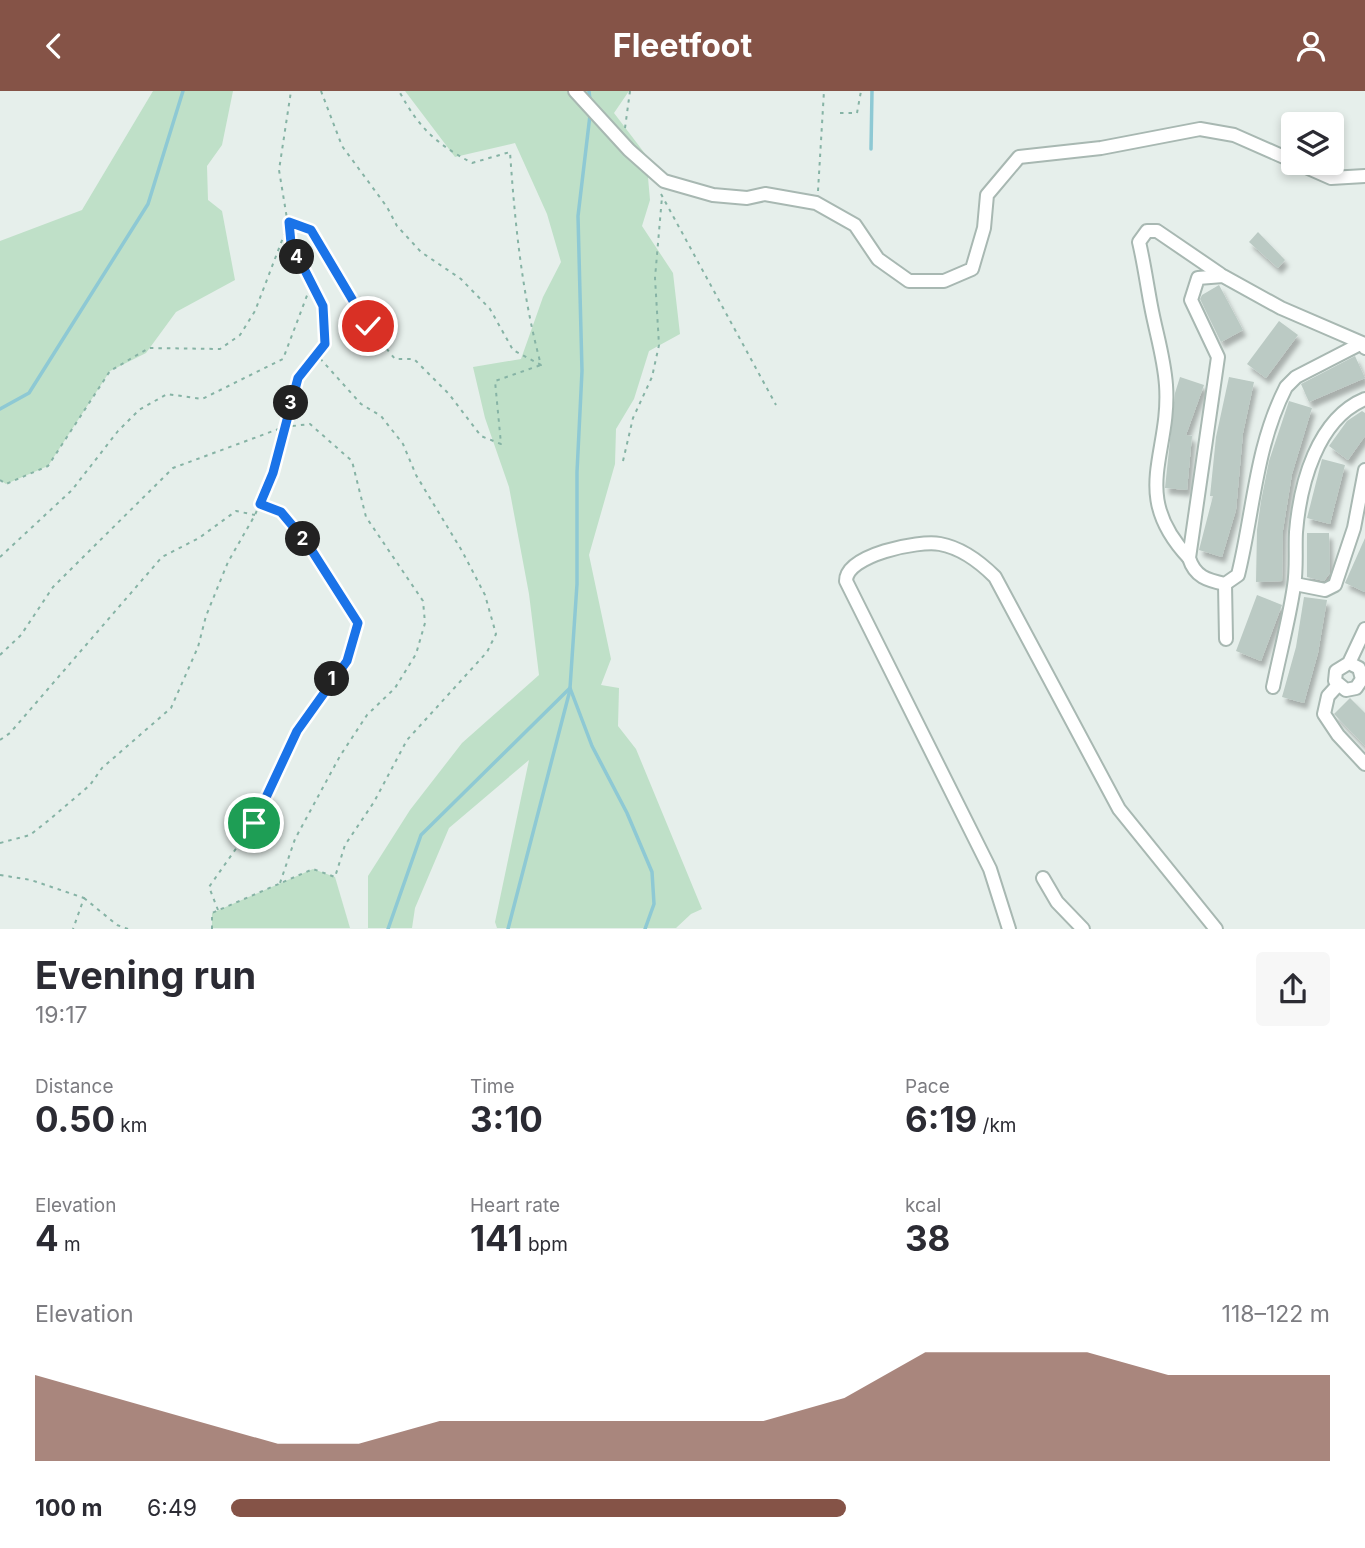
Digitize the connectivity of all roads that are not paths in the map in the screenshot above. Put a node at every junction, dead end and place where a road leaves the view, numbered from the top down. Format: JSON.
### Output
{"nodes":[{"id":1,"x":575,"y":91,"type":"edge"},
{"id":2,"x":1281,"y":156,"type":"edge"},
{"id":3,"x":1324,"y":175,"type":"edge"},
{"id":4,"x":1365,"y":176,"type":"edge"},
{"id":5,"x":1223,"y":276,"type":"junction"},
{"id":6,"x":1363,"y":345,"type":"edge"},
{"id":7,"x":1365,"y":399,"type":"edge"},
{"id":8,"x":1365,"y":470,"type":"edge"},
{"id":9,"x":1189,"y":558,"type":"junction"},
{"id":10,"x":1225,"y":584,"type":"junction"},
{"id":11,"x":1295,"y":584,"type":"junction"},
{"id":12,"x":1365,"y":629,"type":"edge"},
{"id":13,"x":1226,"y":639,"type":"dead end"},
{"id":14,"x":1349,"y":663,"type":"junction"},
{"id":15,"x":1338,"y":685,"type":"junction"},
{"id":16,"x":1362,"y":686,"type":"edge"},
{"id":17,"x":1273,"y":687,"type":"dead end"},
{"id":18,"x":1365,"y":764,"type":"edge"},
{"id":19,"x":1043,"y":878,"type":"dead end"},
{"id":20,"x":1009,"y":929,"type":"edge"},
{"id":21,"x":1083,"y":929,"type":"edge"},
{"id":22,"x":1216,"y":929,"type":"edge"}],
"edges":[{"from":1,"to":2,"type":"street"},
{"from":3,"to":4,"type":"street"},
{"from":5,"to":6,"type":"street"},
{"from":5,"to":9,"type":"street"},
{"from":5,"to":9,"type":"street"},
{"from":6,"to":10,"type":"street"},
{"from":7,"to":11,"type":"street"},
{"from":8,"to":11,"type":"street"},
{"from":9,"to":10,"type":"street"},
{"from":10,"to":13,"type":"street"},
{"from":11,"to":17,"type":"street"},
{"from":12,"to":14,"type":"street"},
{"from":14,"to":15,"type":"street"},
{"from":14,"to":16,"type":"street"},
{"from":15,"to":16,"type":"street"},
{"from":15,"to":18,"type":"street"},
{"from":19,"to":21,"type":"street"},
{"from":20,"to":22,"type":"street"}]}
